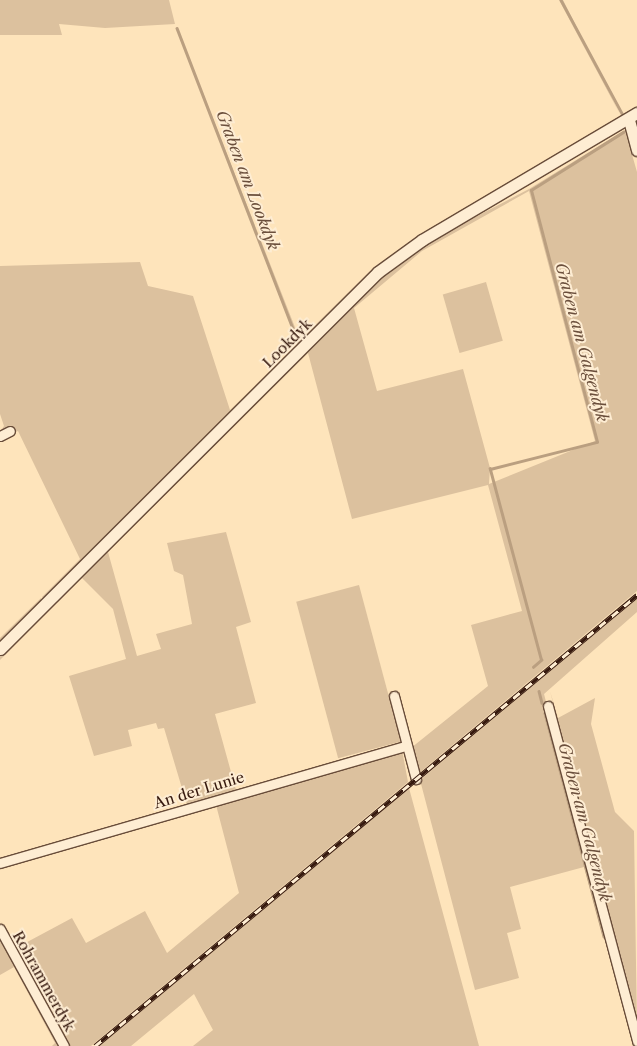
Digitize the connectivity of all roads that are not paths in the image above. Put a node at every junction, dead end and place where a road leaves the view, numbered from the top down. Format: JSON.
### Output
{"nodes":[{"id":1,"x":633,"y":116,"type":"edge"},
{"id":2,"x":637,"y":150,"type":"edge"},
{"id":3,"x":10,"y":431,"type":"dead end"},
{"id":4,"x":0,"y":436,"type":"edge"},
{"id":5,"x":0,"y":649,"type":"edge"},
{"id":6,"x":394,"y":696,"type":"dead end"},
{"id":7,"x":548,"y":706,"type":"dead end"},
{"id":8,"x":406,"y":746,"type":"junction"},
{"id":9,"x":416,"y":779,"type":"dead end"},
{"id":10,"x":0,"y":863,"type":"edge"},
{"id":11,"x":0,"y":929,"type":"edge"},
{"id":12,"x":637,"y":1041,"type":"edge"},
{"id":13,"x":64,"y":1046,"type":"edge"}],
"edges":[{"from":1,"to":2,"type":"street"},
{"from":1,"to":5,"type":"street","name":"Lookdyk"},
{"from":3,"to":4,"type":"street"},
{"from":6,"to":8,"type":"street"},
{"from":7,"to":12,"type":"street"},
{"from":8,"to":9,"type":"street"},
{"from":8,"to":10,"type":"street","name":"An der Lunie"},
{"from":11,"to":13,"type":"street","name":"Rohrammerdyk"}]}
